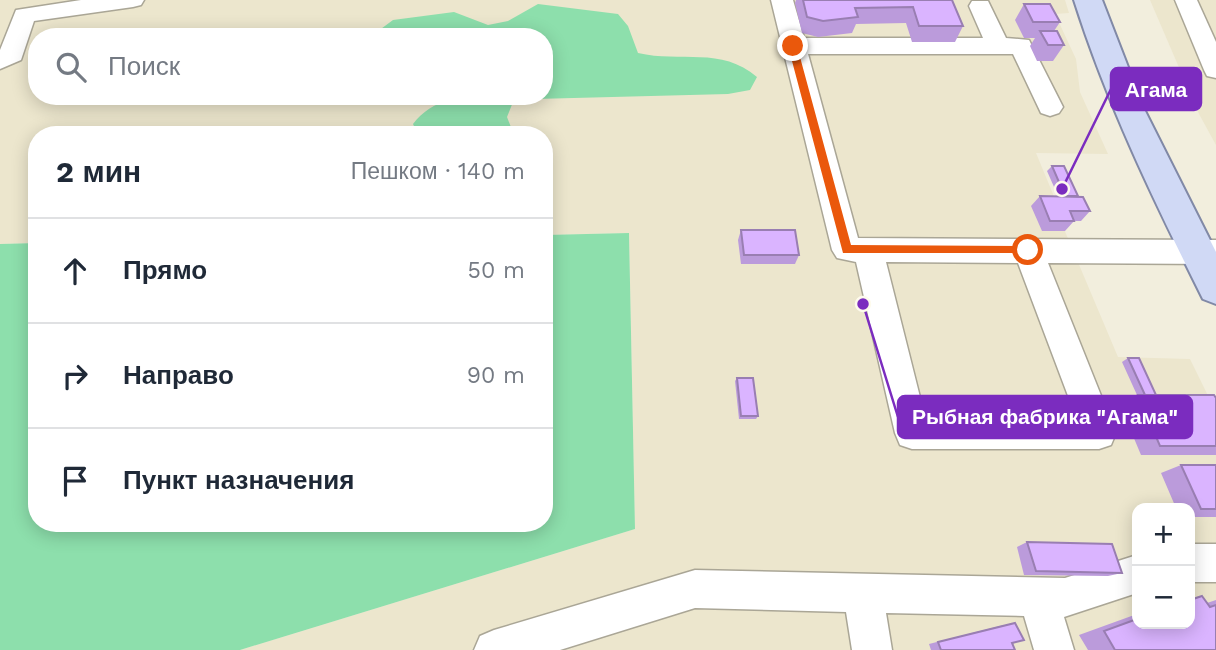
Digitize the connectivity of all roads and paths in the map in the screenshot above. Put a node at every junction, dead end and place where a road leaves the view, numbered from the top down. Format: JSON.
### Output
{"nodes":[{"id":1,"x":133,"y":0,"type":"edge"},
{"id":2,"x":782,"y":0,"type":"edge"},
{"id":3,"x":1088,"y":0,"type":"edge"},
{"id":4,"x":1109,"y":0,"type":"edge"},
{"id":5,"x":1186,"y":0,"type":"edge"},
{"id":6,"x":980,"y":6,"type":"dead end"},
{"id":7,"x":793,"y":46,"type":"junction"},
{"id":8,"x":998,"y":46,"type":"junction"},
{"id":9,"x":0,"y":61,"type":"edge"},
{"id":10,"x":1216,"y":70,"type":"edge"},
{"id":11,"x":1050,"y":107,"type":"dead end"},
{"id":12,"x":1210,"y":247,"type":"edge"},
{"id":13,"x":868,"y":249,"type":"junction"},
{"id":14,"x":1028,"y":250,"type":"junction"},
{"id":15,"x":1216,"y":288,"type":"edge"},
{"id":16,"x":1195,"y":563,"type":"edge"},
{"id":17,"x":1216,"y":563,"type":"edge"},
{"id":18,"x":1132,"y":576,"type":"edge"},
{"id":19,"x":863,"y":593,"type":"junction"},
{"id":20,"x":1038,"y":597,"type":"junction"},
{"id":21,"x":494,"y":650,"type":"edge"},
{"id":22,"x":872,"y":650,"type":"edge"},
{"id":23,"x":1054,"y":650,"type":"edge"}],
"edges":[{"from":1,"to":9,"type":"lane"},
{"from":2,"to":7,"type":"lane"},
{"from":3,"to":12,"type":"main road"},
{"from":4,"to":12,"type":"main road"},
{"from":5,"to":10,"type":"lane"},
{"from":6,"to":8,"type":"lane"},
{"from":7,"to":8,"type":"lane"},
{"from":7,"to":13,"type":"lane"},
{"from":8,"to":11,"type":"lane"},
{"from":12,"to":14,"type":"lane"},
{"from":12,"to":15,"type":"main road"},
{"from":13,"to":14,"type":"lane"},
{"from":13,"to":14,"type":"lane"},
{"from":16,"to":17,"type":"lane"},
{"from":18,"to":20,"type":"lane"},
{"from":19,"to":20,"type":"lane"},
{"from":19,"to":21,"type":"lane"},
{"from":19,"to":22,"type":"lane"},
{"from":20,"to":23,"type":"lane"}]}
